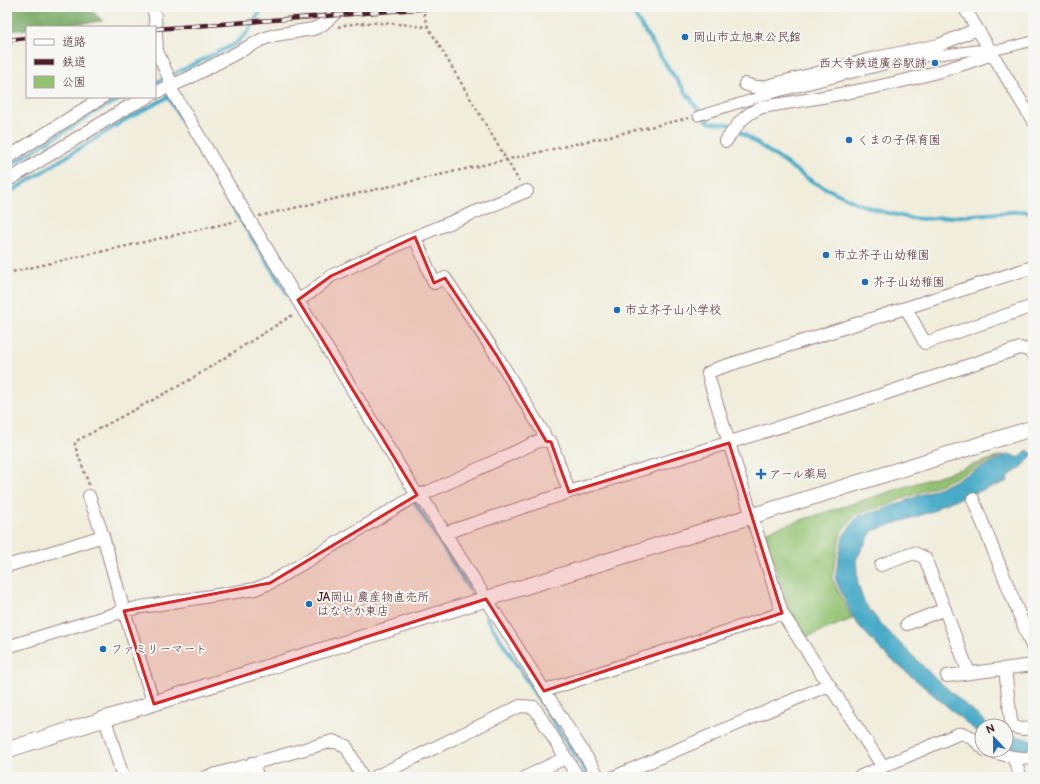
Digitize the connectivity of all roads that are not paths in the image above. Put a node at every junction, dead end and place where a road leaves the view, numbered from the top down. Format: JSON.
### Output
{"nodes":[{"id":1,"x":153,"y":7,"type":"edge"},
{"id":2,"x":342,"y":7,"type":"edge"},
{"id":3,"x":964,"y":7,"type":"edge"},
{"id":4,"x":156,"y":26,"type":"edge"},
{"id":5,"x":977,"y":29,"type":"junction"},
{"id":6,"x":156,"y":34,"type":"edge"},
{"id":7,"x":1033,"y":41,"type":"edge"},
{"id":8,"x":990,"y":52,"type":"junction"},
{"id":9,"x":158,"y":62,"type":"edge"},
{"id":10,"x":169,"y":81,"type":"junction"},
{"id":11,"x":745,"y":84,"type":"dead end"},
{"id":12,"x":156,"y":92,"type":"edge"},
{"id":13,"x":100,"y":98,"type":"edge"},
{"id":14,"x":146,"y":98,"type":"edge"},
{"id":15,"x":698,"y":116,"type":"road end"},
{"id":16,"x":1033,"y":121,"type":"edge"},
{"id":17,"x":732,"y":132,"type":"dead end"},
{"id":18,"x":7,"y":158,"type":"edge"},
{"id":19,"x":7,"y":182,"type":"edge"},
{"id":20,"x":525,"y":192,"type":"road end"},
{"id":21,"x":415,"y":237,"type":"junction"},
{"id":22,"x":1032,"y":271,"type":"edge"},
{"id":23,"x":298,"y":300,"type":"junction"},
{"id":24,"x":1033,"y":306,"type":"edge"},
{"id":25,"x":906,"y":308,"type":"junction"},
{"id":26,"x":1033,"y":354,"type":"edge"},
{"id":27,"x":1033,"y":428,"type":"edge"},
{"id":28,"x":546,"y":441,"type":"junction"},
{"id":29,"x":729,"y":443,"type":"junction"},
{"id":30,"x":569,"y":492,"type":"junction"},
{"id":31,"x":89,"y":496,"type":"road end"},
{"id":32,"x":414,"y":498,"type":"junction"},
{"id":33,"x":973,"y":499,"type":"dead end"},
{"id":34,"x":752,"y":517,"type":"junction"},
{"id":35,"x":445,"y":533,"type":"junction"},
{"id":36,"x":102,"y":536,"type":"junction"},
{"id":37,"x":881,"y":565,"type":"dead end"},
{"id":38,"x":7,"y":566,"type":"edge"},
{"id":39,"x":486,"y":599,"type":"junction"},
{"id":40,"x":945,"y":609,"type":"junction"},
{"id":41,"x":124,"y":611,"type":"junction"},
{"id":42,"x":782,"y":613,"type":"junction"},
{"id":43,"x":907,"y":624,"type":"dead end"},
{"id":44,"x":7,"y":647,"type":"edge"},
{"id":45,"x":1033,"y":649,"type":"edge"},
{"id":46,"x":1033,"y":665,"type":"edge"},
{"id":47,"x":1005,"y":670,"type":"junction"},
{"id":48,"x":970,"y":673,"type":"junction"},
{"id":49,"x":947,"y":676,"type":"dead end"},
{"id":50,"x":828,"y":685,"type":"junction"},
{"id":51,"x":544,"y":691,"type":"junction"},
{"id":52,"x":154,"y":704,"type":"junction"},
{"id":53,"x":105,"y":718,"type":"junction"},
{"id":54,"x":1033,"y":728,"type":"edge"},
{"id":55,"x":974,"y":740,"type":"edge"},
{"id":56,"x":7,"y":750,"type":"edge"},
{"id":57,"x":1014,"y":757,"type":"edge"},
{"id":58,"x":565,"y":758,"type":"junction"},
{"id":59,"x":1013,"y":758,"type":"edge"},
{"id":60,"x":1033,"y":759,"type":"edge"},
{"id":61,"x":252,"y":763,"type":"junction"},
{"id":62,"x":883,"y":767,"type":"junction"},
{"id":63,"x":123,"y":777,"type":"edge"},
{"id":64,"x":206,"y":777,"type":"edge"},
{"id":65,"x":258,"y":777,"type":"edge"},
{"id":66,"x":362,"y":777,"type":"edge"},
{"id":67,"x":375,"y":777,"type":"edge"},
{"id":68,"x":526,"y":777,"type":"edge"},
{"id":69,"x":578,"y":777,"type":"edge"},
{"id":70,"x":599,"y":777,"type":"edge"},
{"id":71,"x":614,"y":777,"type":"edge"},
{"id":72,"x":859,"y":777,"type":"edge"},
{"id":73,"x":1021,"y":777,"type":"edge"}],
"edges":[{"from":1,"to":4,"type":"street"},
{"from":2,"to":10,"type":"street"},
{"from":3,"to":5,"type":"street"},
{"from":5,"to":8,"type":"street"},
{"from":5,"to":11,"type":"street"},
{"from":6,"to":9,"type":"street"},
{"from":7,"to":8,"type":"street"},
{"from":8,"to":15,"type":"street"},
{"from":8,"to":16,"type":"street"},
{"from":8,"to":17,"type":"street"},
{"from":9,"to":10,"type":"street"},
{"from":10,"to":12,"type":"street"},
{"from":10,"to":23,"type":"street"},
{"from":13,"to":18,"type":"street"},
{"from":14,"to":19,"type":"street"},
{"from":20,"to":21,"type":"street"},
{"from":21,"to":23,"type":"street"},
{"from":21,"to":28,"type":"street"},
{"from":22,"to":25,"type":"street"},
{"from":23,"to":32,"type":"street"},
{"from":24,"to":25,"type":"street"},
{"from":25,"to":29,"type":"street"},
{"from":26,"to":29,"type":"street"},
{"from":27,"to":34,"type":"street"},
{"from":28,"to":30,"type":"street"},
{"from":28,"to":32,"type":"street"},
{"from":29,"to":30,"type":"street"},
{"from":29,"to":34,"type":"street"},
{"from":30,"to":35,"type":"street"},
{"from":31,"to":36,"type":"street"},
{"from":32,"to":35,"type":"street"},
{"from":32,"to":41,"type":"street"},
{"from":33,"to":45,"type":"street"},
{"from":34,"to":39,"type":"street"},
{"from":34,"to":42,"type":"street"},
{"from":35,"to":39,"type":"street"},
{"from":36,"to":38,"type":"street"},
{"from":36,"to":41,"type":"street"},
{"from":37,"to":40,"type":"street"},
{"from":39,"to":51,"type":"street"},
{"from":39,"to":52,"type":"street"},
{"from":40,"to":43,"type":"street"},
{"from":40,"to":48,"type":"street"},
{"from":41,"to":44,"type":"street"},
{"from":41,"to":52,"type":"street"},
{"from":42,"to":50,"type":"street"},
{"from":42,"to":51,"type":"street"},
{"from":46,"to":47,"type":"street"},
{"from":47,"to":48,"type":"street"},
{"from":47,"to":54,"type":"street"},
{"from":48,"to":49,"type":"street"},
{"from":50,"to":62,"type":"street"},
{"from":50,"to":71,"type":"street"},
{"from":51,"to":70,"type":"street"},
{"from":52,"to":53,"type":"street"},
{"from":53,"to":56,"type":"street"},
{"from":53,"to":63,"type":"street"},
{"from":55,"to":62,"type":"street"},
{"from":57,"to":60,"type":"street"},
{"from":58,"to":67,"type":"street"},
{"from":58,"to":68,"type":"street"},
{"from":58,"to":69,"type":"street"},
{"from":59,"to":73,"type":"street"},
{"from":61,"to":64,"type":"street"},
{"from":61,"to":65,"type":"street"},
{"from":61,"to":66,"type":"street"},
{"from":62,"to":72,"type":"street"}]}
